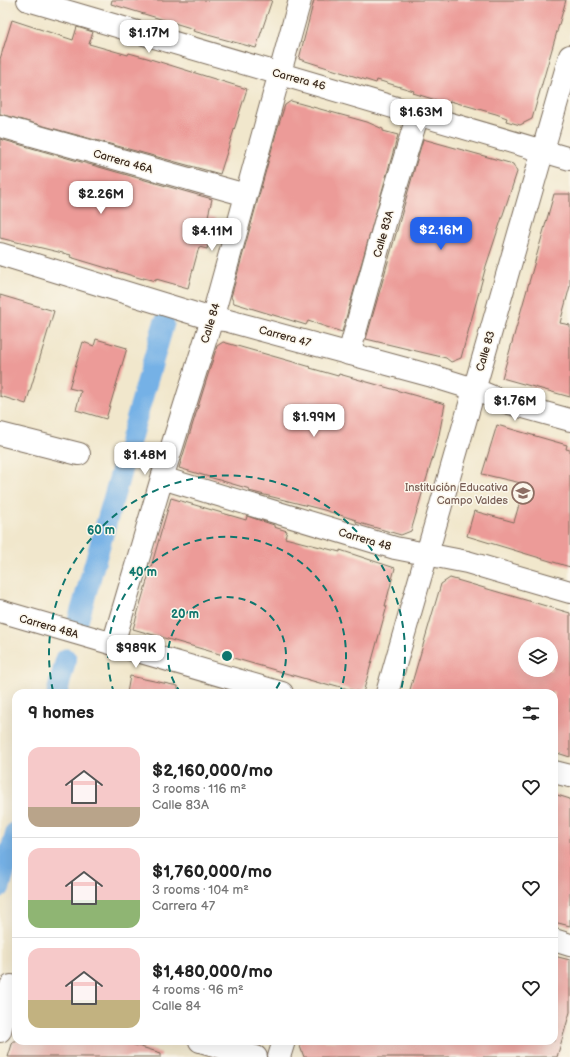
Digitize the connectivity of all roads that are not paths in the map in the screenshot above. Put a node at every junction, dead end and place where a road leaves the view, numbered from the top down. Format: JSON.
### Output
{"nodes":[{"id":1,"x":28,"y":0,"type":"edge"},
{"id":2,"x":300,"y":0,"type":"edge"},
{"id":3,"x":570,"y":56,"type":"edge"},
{"id":4,"x":280,"y":75,"type":"junction"},
{"id":5,"x":418,"y":114,"type":"junction"},
{"id":6,"x":0,"y":126,"type":"edge"},
{"id":7,"x":544,"y":151,"type":"junction"},
{"id":8,"x":570,"y":159,"type":"edge"},
{"id":9,"x":246,"y":195,"type":"junction"},
{"id":10,"x":0,"y":254,"type":"edge"},
{"id":11,"x":212,"y":319,"type":"junction"},
{"id":12,"x":349,"y":354,"type":"junction"},
{"id":13,"x":474,"y":389,"type":"junction"},
{"id":14,"x":570,"y":420,"type":"edge"},
{"id":15,"x":0,"y":434,"type":"edge"},
{"id":16,"x":79,"y":454,"type":"dead end"},
{"id":17,"x":162,"y":478,"type":"junction"},
{"id":18,"x":428,"y":554,"type":"junction"},
{"id":19,"x":570,"y":592,"type":"edge"},
{"id":20,"x":0,"y":611,"type":"edge"},
{"id":21,"x":113,"y":644,"type":"junction"},
{"id":22,"x":268,"y":689,"type":"edge"},
{"id":23,"x":388,"y":689,"type":"edge"},
{"id":24,"x":558,"y":773,"type":"edge"},
{"id":25,"x":570,"y":776,"type":"edge"},
{"id":26,"x":558,"y":941,"type":"edge"},
{"id":27,"x":570,"y":945,"type":"edge"},
{"id":28,"x":9,"y":985,"type":"edge"},
{"id":29,"x":0,"y":1031,"type":"edge"},
{"id":30,"x":214,"y":1045,"type":"edge"},
{"id":31,"x":283,"y":1045,"type":"edge"},
{"id":32,"x":256,"y":1057,"type":"edge"},
{"id":33,"x":279,"y":1057,"type":"edge"}],
"edges":[{"from":1,"to":4,"type":"street","name":"Carrera 46"},
{"from":2,"to":4,"type":"street","name":"Calle 84"},
{"from":3,"to":7,"type":"street","name":"Calle 83"},
{"from":4,"to":5,"type":"street","name":"Carrera 46"},
{"from":4,"to":9,"type":"street","name":"Calle 84"},
{"from":5,"to":7,"type":"street","name":"Carrera 46"},
{"from":5,"to":12,"type":"street","name":"Calle 83A"},
{"from":6,"to":9,"type":"street","name":"Carrera 46A"},
{"from":7,"to":8,"type":"street","name":"Carrera 46"},
{"from":7,"to":13,"type":"street","name":"Calle 83"},
{"from":9,"to":11,"type":"street","name":"Calle 84"},
{"from":10,"to":11,"type":"street","name":"Carrera 47"},
{"from":11,"to":12,"type":"street","name":"Carrera 47"},
{"from":11,"to":17,"type":"street","name":"Calle 84"},
{"from":12,"to":13,"type":"street","name":"Carrera 47"},
{"from":13,"to":14,"type":"street","name":"Carrera 47"},
{"from":13,"to":18,"type":"street","name":"Calle 83"},
{"from":15,"to":16,"type":"street"},
{"from":17,"to":18,"type":"street","name":"Carrera 48"},
{"from":17,"to":21,"type":"street","name":"Calle 84"},
{"from":18,"to":19,"type":"street","name":"Carrera 48"},
{"from":18,"to":23,"type":"street","name":"Calle 83"},
{"from":20,"to":21,"type":"street","name":"Carrera 48A"},
{"from":21,"to":22,"type":"street","name":"Carrera 48A"},
{"from":24,"to":25,"type":"street"},
{"from":26,"to":27,"type":"street"},
{"from":28,"to":29,"type":"street"},
{"from":30,"to":32,"type":"street"},
{"from":31,"to":33,"type":"street"}]}
